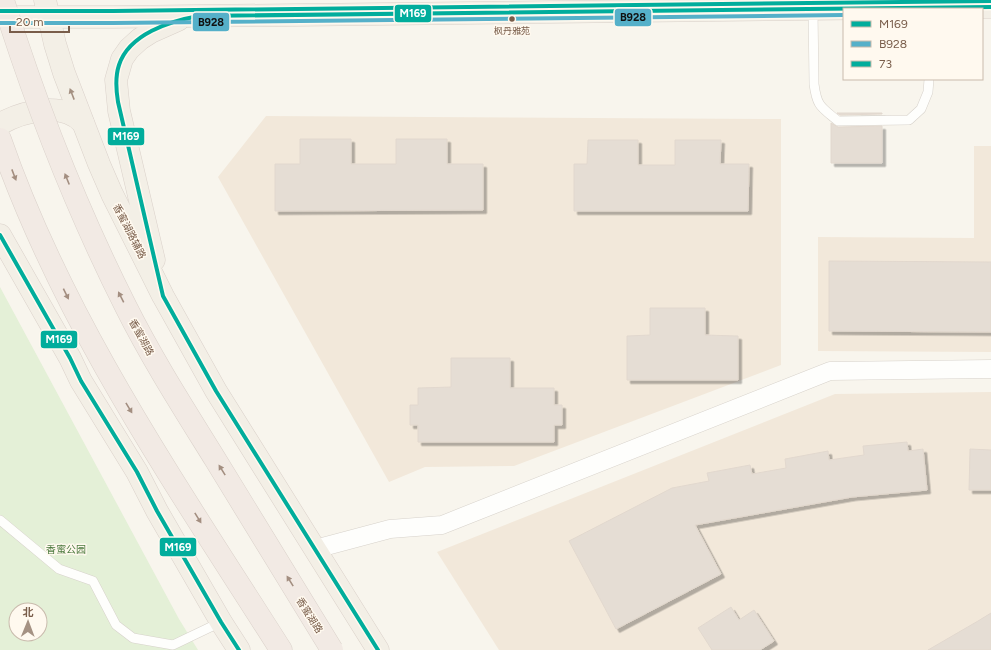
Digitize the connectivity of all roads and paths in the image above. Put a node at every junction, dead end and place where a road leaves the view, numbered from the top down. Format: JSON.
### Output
{"nodes":[{"id":1,"x":3,"y":0,"type":"edge"},
{"id":2,"x":964,"y":4,"type":"edge"},
{"id":3,"x":991,"y":7,"type":"edge"},
{"id":4,"x":928,"y":8,"type":"edge"},
{"id":5,"x":47,"y":9,"type":"edge"},
{"id":6,"x":813,"y":9,"type":"junction"},
{"id":7,"x":843,"y":9,"type":"edge"},
{"id":8,"x":199,"y":16,"type":"junction"},
{"id":9,"x":0,"y":17,"type":"edge"},
{"id":10,"x":929,"y":80,"type":"edge"},
{"id":11,"x":83,"y":123,"type":"junction"},
{"id":12,"x":0,"y":124,"type":"edge"},
{"id":13,"x":0,"y":139,"type":"edge"},
{"id":14,"x":0,"y":235,"type":"edge"},
{"id":15,"x":163,"y":296,"type":"junction"},
{"id":16,"x":991,"y":369,"type":"edge"},
{"id":17,"x":0,"y":520,"type":"edge"},
{"id":18,"x":315,"y":549,"type":"junction"},
{"id":19,"x":221,"y":622,"type":"junction"},
{"id":20,"x":239,"y":650,"type":"edge"},
{"id":21,"x":281,"y":650,"type":"edge"},
{"id":22,"x":332,"y":650,"type":"edge"},
{"id":23,"x":378,"y":650,"type":"edge"}],
"edges":[{"from":22,"to":1,"type":"highway","name":"香蜜湖路","one_way":true,"bridge":true},
{"from":2,"to":3,"type":"main road"},
{"from":2,"to":4,"type":"main road"},
{"from":5,"to":8,"type":"main road"},
{"from":5,"to":9,"type":"main road"},
{"from":11,"to":5,"type":"main road","name":"香蜜湖路辅路","one_way":true},
{"from":6,"to":7,"type":"main road"},
{"from":6,"to":8,"type":"main road"},
{"from":6,"to":10,"type":"lane"},
{"from":8,"to":15,"type":"main road"},
{"from":11,"to":12,"type":"main road"},
{"from":11,"to":15,"type":"main road","name":"香蜜湖路辅路"},
{"from":13,"to":21,"type":"highway","one_way":true},
{"from":14,"to":19,"type":"main road"},
{"from":15,"to":18,"type":"main road","name":"香蜜湖路辅路"},
{"from":16,"to":18,"type":"street"},
{"from":17,"to":19,"type":"lane"},
{"from":18,"to":23,"type":"main road","name":"香蜜湖路辅路"},
{"from":19,"to":20,"type":"main road"}]}
